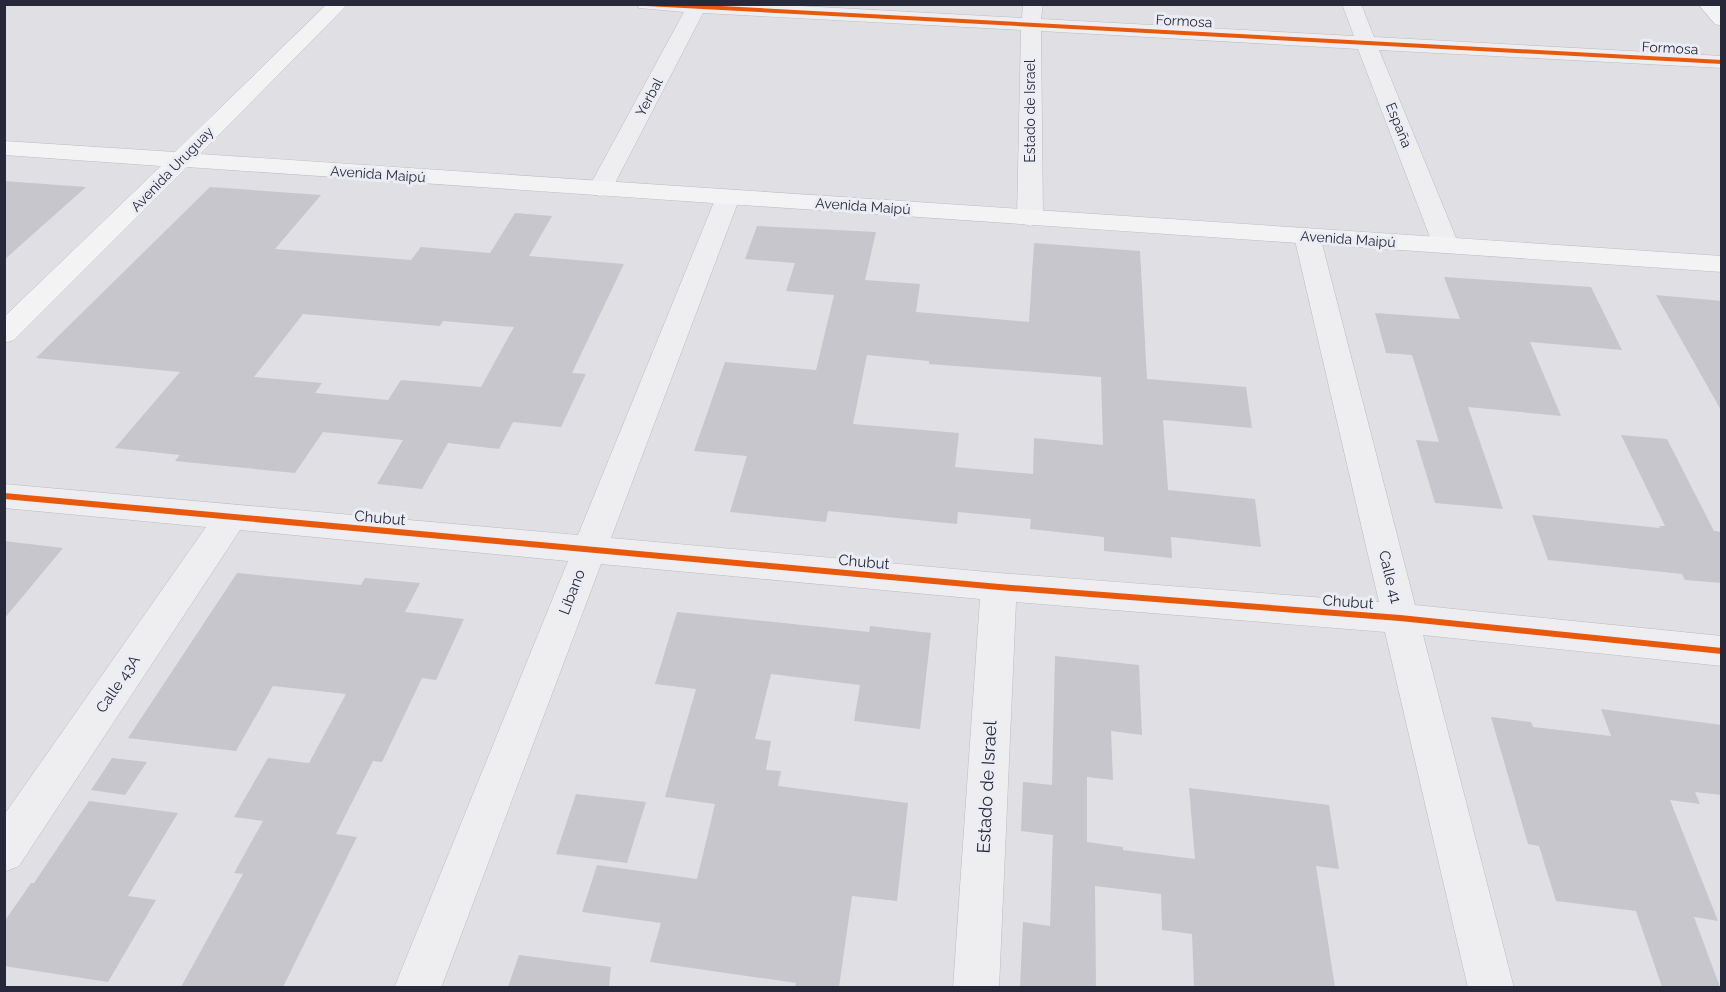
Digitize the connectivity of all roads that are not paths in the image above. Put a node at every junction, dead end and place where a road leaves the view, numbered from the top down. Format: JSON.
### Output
{"nodes":[{"id":1,"x":339,"y":4,"type":"edge"},
{"id":2,"x":646,"y":4,"type":"edge"},
{"id":3,"x":1351,"y":4,"type":"edge"},
{"id":4,"x":1707,"y":4,"type":"edge"},
{"id":5,"x":698,"y":6,"type":"edge"},
{"id":6,"x":1032,"y":15,"type":"edge"},
{"id":7,"x":1722,"y":20,"type":"edge"},
{"id":8,"x":1366,"y":43,"type":"junction"},
{"id":9,"x":1722,"y":62,"type":"edge"},
{"id":10,"x":4,"y":148,"type":"edge"},
{"id":11,"x":178,"y":160,"type":"junction"},
{"id":12,"x":600,"y":189,"type":"junction"},
{"id":13,"x":728,"y":197,"type":"junction"},
{"id":14,"x":1030,"y":218,"type":"junction"},
{"id":15,"x":1307,"y":236,"type":"junction"},
{"id":16,"x":1446,"y":245,"type":"junction"},
{"id":17,"x":1722,"y":264,"type":"edge"},
{"id":18,"x":4,"y":334,"type":"edge"},
{"id":19,"x":4,"y":496,"type":"edge"},
{"id":20,"x":231,"y":517,"type":"junction"},
{"id":21,"x":589,"y":549,"type":"junction"},
{"id":22,"x":999,"y":587,"type":"junction"},
{"id":23,"x":1400,"y":618,"type":"junction"},
{"id":24,"x":1722,"y":651,"type":"edge"},
{"id":25,"x":4,"y":852,"type":"edge"},
{"id":26,"x":417,"y":987,"type":"edge"},
{"id":27,"x":976,"y":987,"type":"edge"},
{"id":28,"x":1491,"y":987,"type":"edge"}],
"edges":[{"from":1,"to":11,"type":"main road","name":"Avenida Uruguay"},
{"from":2,"to":5,"type":"street","name":"Formosa"},
{"from":3,"to":8,"type":"street","name":"España"},
{"from":4,"to":7,"type":"main road"},
{"from":5,"to":6,"type":"street","name":"Formosa"},
{"from":5,"to":12,"type":"street","name":"Yerbal"},
{"from":6,"to":8,"type":"street","name":"Formosa"},
{"from":6,"to":14,"type":"street","name":"Estado de Israel"},
{"from":8,"to":9,"type":"street","name":"Formosa"},
{"from":8,"to":16,"type":"street","name":"España"},
{"from":10,"to":11,"type":"main road","name":"Avenida Maipú"},
{"from":11,"to":12,"type":"main road","name":"Avenida Maipú"},
{"from":11,"to":18,"type":"main road","name":"Avenida Uruguay"},
{"from":12,"to":13,"type":"main road","name":"Avenida Maipú"},
{"from":13,"to":14,"type":"main road","name":"Avenida Maipú"},
{"from":13,"to":21,"type":"street","name":"Líbano"},
{"from":14,"to":15,"type":"main road","name":"Avenida Maipú"},
{"from":15,"to":16,"type":"main road","name":"Avenida Maipú"},
{"from":15,"to":23,"type":"street","name":"Calle 41"},
{"from":16,"to":17,"type":"main road","name":"Avenida Maipú"},
{"from":19,"to":20,"type":"street","name":"Chubut"},
{"from":20,"to":21,"type":"street","name":"Chubut"},
{"from":20,"to":25,"type":"street","name":"Calle 43A"},
{"from":21,"to":22,"type":"street","name":"Chubut"},
{"from":21,"to":26,"type":"street","name":"Líbano"},
{"from":22,"to":23,"type":"street","name":"Chubut"},
{"from":22,"to":27,"type":"street","name":"Estado de Israel"},
{"from":23,"to":24,"type":"street","name":"Chubut"},
{"from":23,"to":28,"type":"street","name":"Calle 41"}]}
